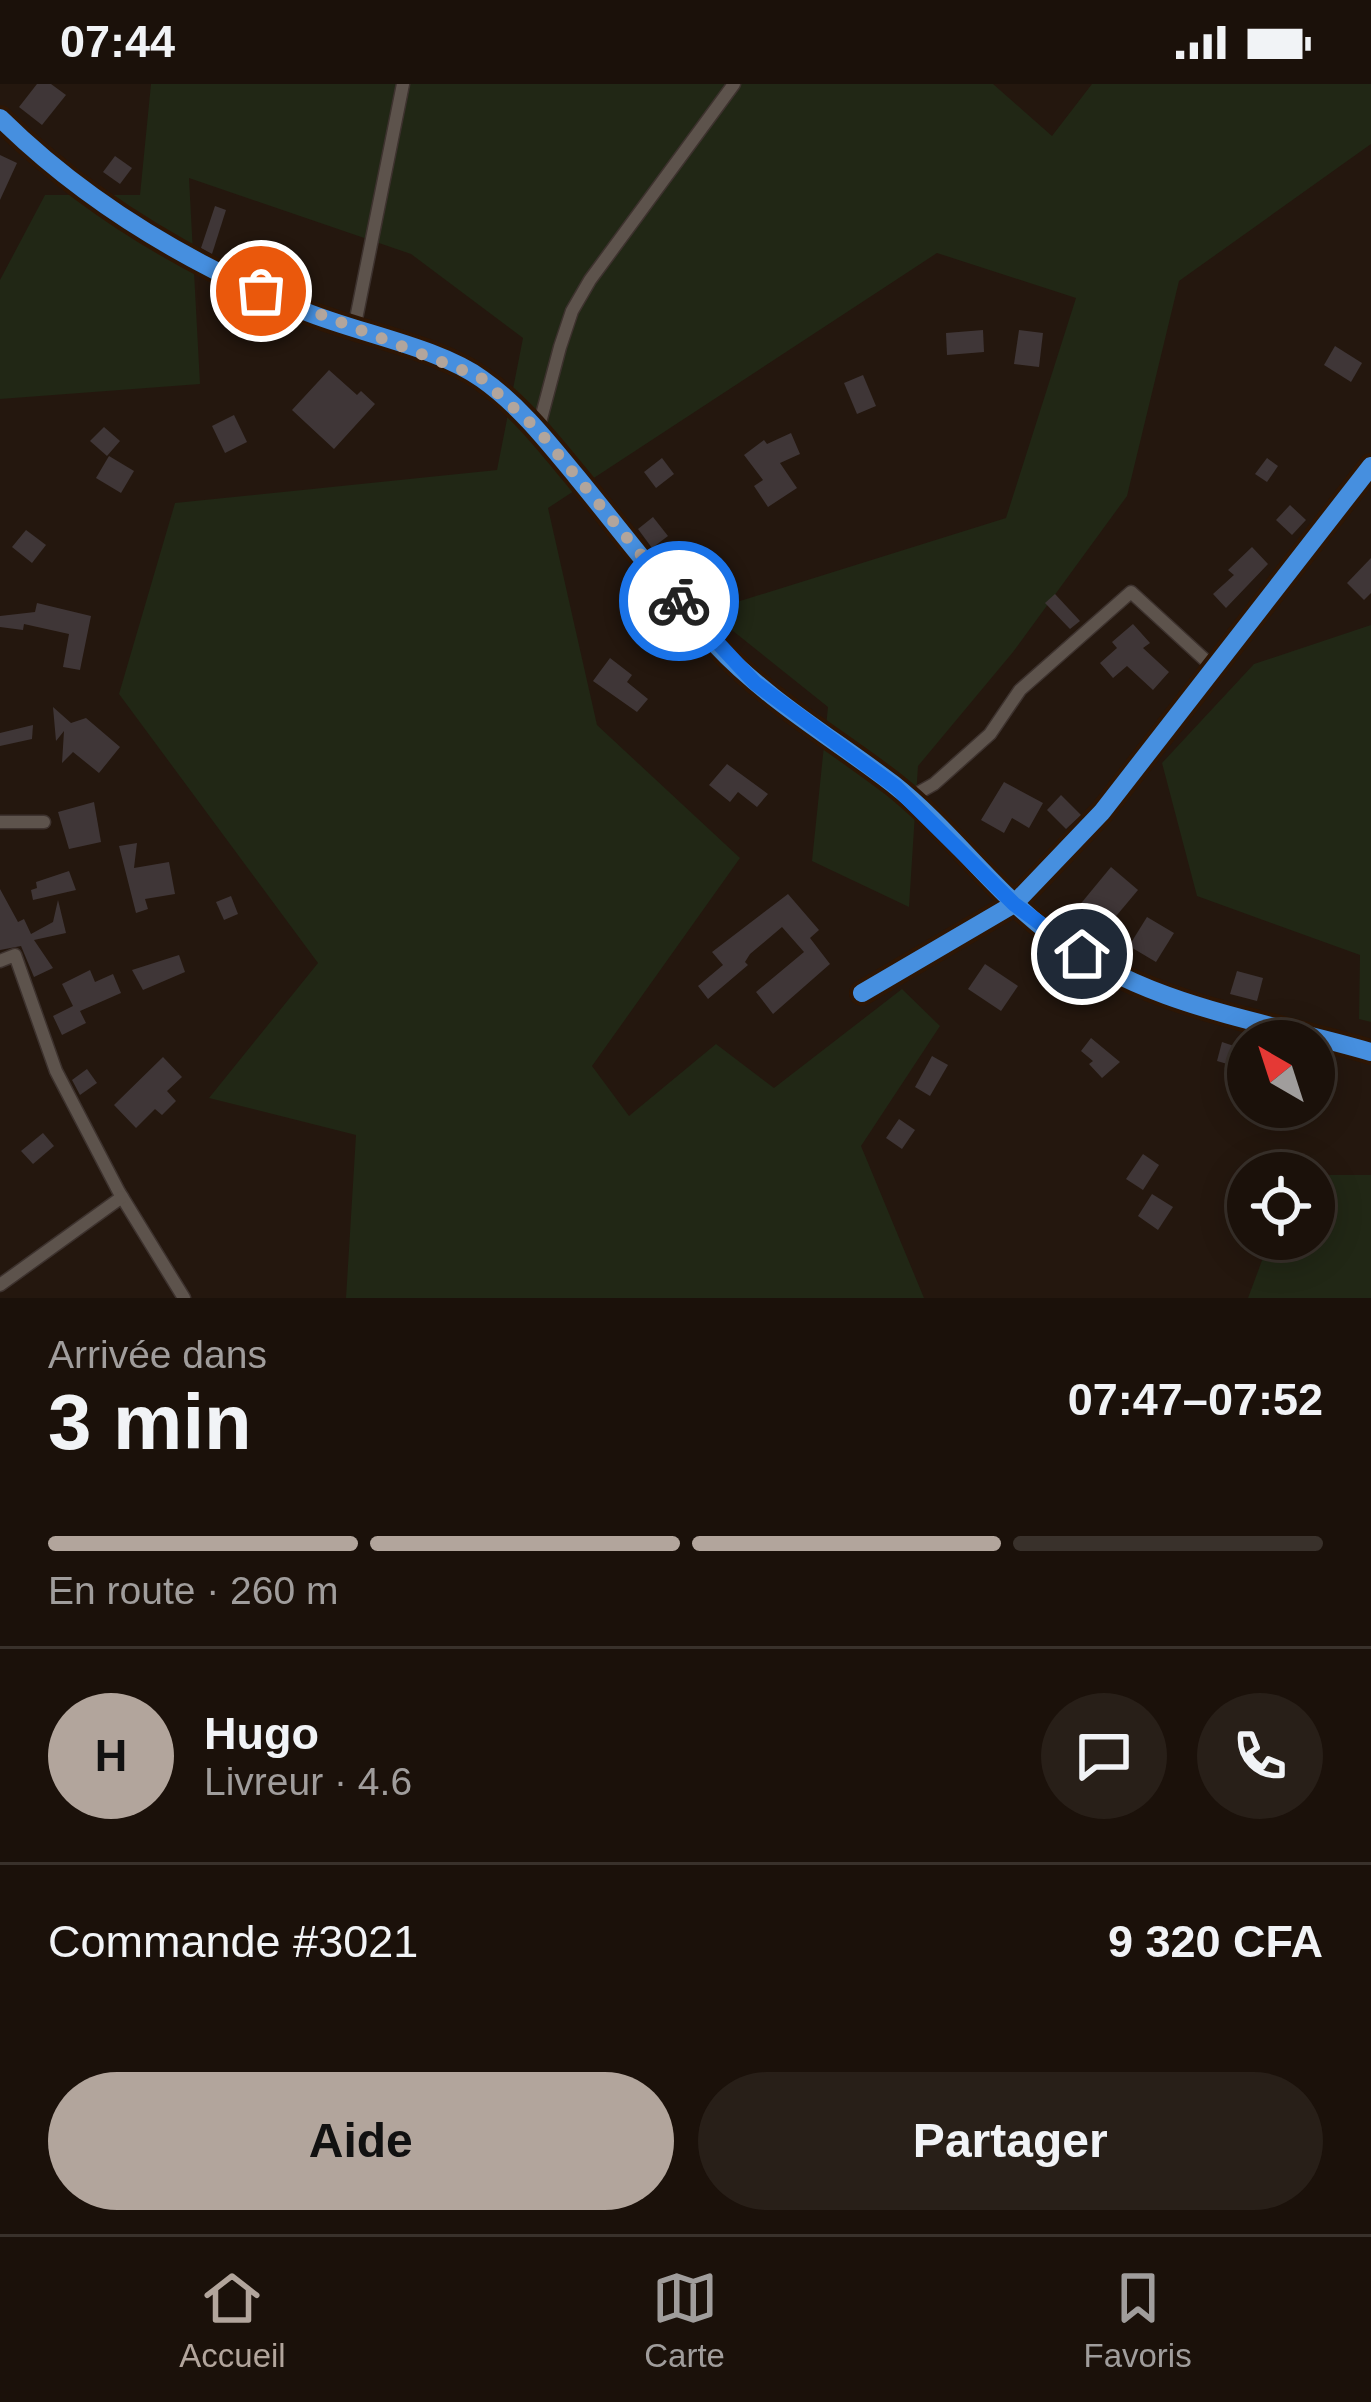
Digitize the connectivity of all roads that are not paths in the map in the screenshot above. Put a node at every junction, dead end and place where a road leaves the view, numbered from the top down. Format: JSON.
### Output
{"nodes":[{"id":1,"x":403,"y":84,"type":"edge"},
{"id":2,"x":734,"y":84,"type":"edge"},
{"id":3,"x":0,"y":118,"type":"edge"},
{"id":4,"x":354,"y":329,"type":"junction"},
{"id":5,"x":538,"y":430,"type":"junction"},
{"id":6,"x":1371,"y":466,"type":"edge"},
{"id":7,"x":1215,"y":669,"type":"junction"},
{"id":8,"x":909,"y":799,"type":"junction"},
{"id":9,"x":0,"y":822,"type":"edge"},
{"id":10,"x":44,"y":822,"type":"dead end"},
{"id":11,"x":1014,"y":904,"type":"junction"},
{"id":12,"x":0,"y":961,"type":"edge"},
{"id":13,"x":862,"y":993,"type":"dead end"},
{"id":14,"x":1371,"y":1052,"type":"edge"},
{"id":15,"x":122,"y":1197,"type":"junction"},
{"id":16,"x":0,"y":1285,"type":"edge"},
{"id":17,"x":184,"y":1298,"type":"edge"}],
"edges":[{"from":1,"to":4,"type":"street"},
{"from":2,"to":5,"type":"street"},
{"from":3,"to":4,"type":"street"},
{"from":4,"to":5,"type":"street"},
{"from":5,"to":8,"type":"street"},
{"from":6,"to":7,"type":"street"},
{"from":7,"to":8,"type":"street"},
{"from":7,"to":11,"type":"street"},
{"from":8,"to":11,"type":"street"},
{"from":9,"to":10,"type":"street"},
{"from":11,"to":13,"type":"street"},
{"from":11,"to":14,"type":"street"},
{"from":12,"to":15,"type":"street"},
{"from":15,"to":16,"type":"street"},
{"from":15,"to":17,"type":"street"}]}
